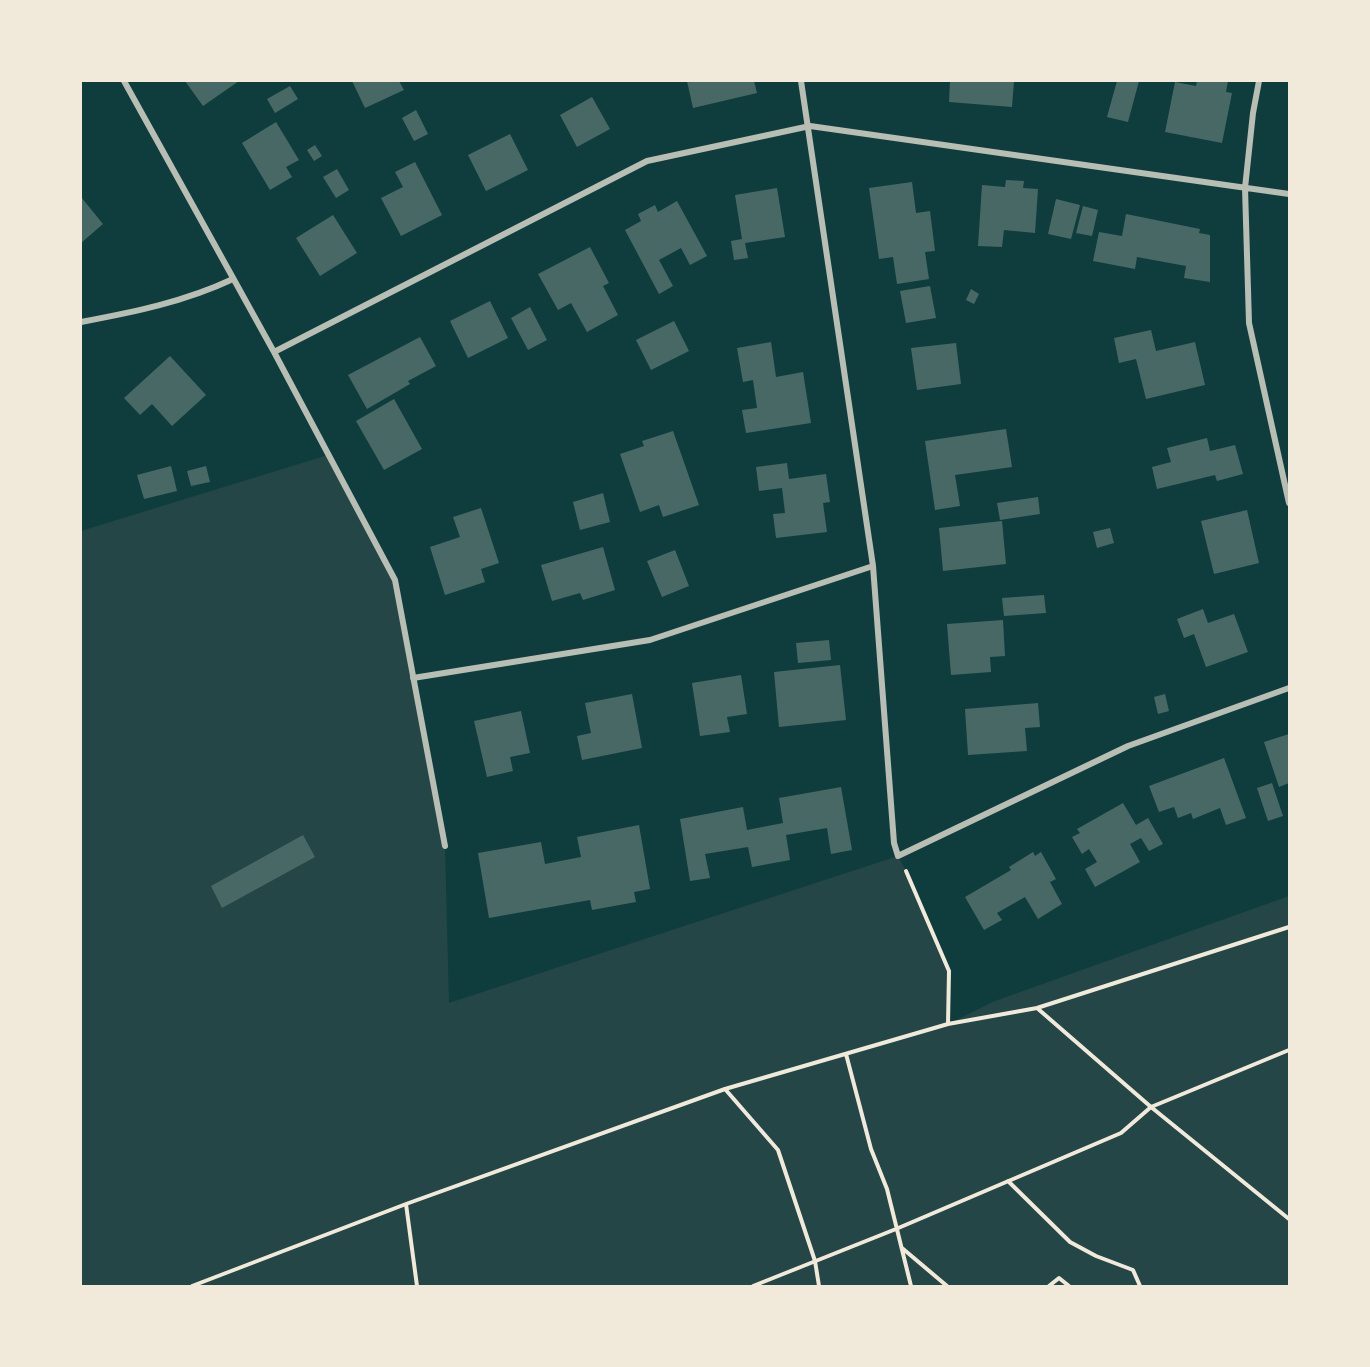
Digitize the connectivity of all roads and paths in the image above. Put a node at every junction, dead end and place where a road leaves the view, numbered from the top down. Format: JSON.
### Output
{"nodes":[{"id":1,"x":124,"y":81,"type":"edge"},
{"id":2,"x":801,"y":81,"type":"edge"},
{"id":3,"x":1259,"y":81,"type":"edge"},
{"id":4,"x":810,"y":126,"type":"junction"},
{"id":5,"x":1245,"y":188,"type":"junction"},
{"id":6,"x":1289,"y":194,"type":"edge"},
{"id":7,"x":233,"y":279,"type":"junction"},
{"id":8,"x":81,"y":322,"type":"edge"},
{"id":9,"x":274,"y":352,"type":"junction"},
{"id":10,"x":1289,"y":503,"type":"edge"},
{"id":11,"x":873,"y":566,"type":"junction"},
{"id":12,"x":413,"y":678,"type":"junction"},
{"id":13,"x":1289,"y":688,"type":"edge"},
{"id":14,"x":445,"y":846,"type":"dead end"},
{"id":15,"x":898,"y":856,"type":"junction"},
{"id":16,"x":1289,"y":927,"type":"edge"},
{"id":17,"x":1037,"y":1008,"type":"junction"},
{"id":18,"x":948,"y":1024,"type":"junction"},
{"id":19,"x":1289,"y":1050,"type":"edge"},
{"id":20,"x":846,"y":1054,"type":"junction"},
{"id":21,"x":725,"y":1089,"type":"junction"},
{"id":22,"x":1151,"y":1107,"type":"junction"},
{"id":23,"x":1008,"y":1181,"type":"junction"},
{"id":24,"x":406,"y":1204,"type":"junction"},
{"id":25,"x":1289,"y":1219,"type":"edge"},
{"id":26,"x":896,"y":1229,"type":"junction"},
{"id":27,"x":901,"y":1247,"type":"junction"},
{"id":28,"x":815,"y":1261,"type":"junction"},
{"id":29,"x":192,"y":1286,"type":"edge"},
{"id":30,"x":417,"y":1286,"type":"edge"},
{"id":31,"x":753,"y":1286,"type":"edge"},
{"id":32,"x":819,"y":1286,"type":"edge"},
{"id":33,"x":911,"y":1286,"type":"edge"},
{"id":34,"x":947,"y":1286,"type":"edge"},
{"id":35,"x":1050,"y":1286,"type":"edge"},
{"id":36,"x":1069,"y":1286,"type":"edge"},
{"id":37,"x":1140,"y":1286,"type":"edge"}],
"edges":[{"from":1,"to":7,"type":"street"},
{"from":2,"to":4,"type":"street"},
{"from":3,"to":5,"type":"street"},
{"from":4,"to":5,"type":"street"},
{"from":4,"to":9,"type":"street"},
{"from":4,"to":11,"type":"street"},
{"from":5,"to":6,"type":"street"},
{"from":5,"to":10,"type":"street"},
{"from":7,"to":8,"type":"street"},
{"from":7,"to":9,"type":"street"},
{"from":9,"to":12,"type":"street"},
{"from":11,"to":12,"type":"street"},
{"from":11,"to":15,"type":"street"},
{"from":12,"to":14,"type":"street"},
{"from":13,"to":15,"type":"street"},
{"from":15,"to":18,"type":"path"},
{"from":16,"to":17,"type":"path"},
{"from":17,"to":18,"type":"path"},
{"from":17,"to":22,"type":"path"},
{"from":18,"to":20,"type":"path"},
{"from":19,"to":22,"type":"path"},
{"from":20,"to":21,"type":"path"},
{"from":20,"to":26,"type":"path"},
{"from":21,"to":24,"type":"path"},
{"from":21,"to":28,"type":"path"},
{"from":22,"to":23,"type":"path"},
{"from":22,"to":25,"type":"path"},
{"from":23,"to":26,"type":"path"},
{"from":23,"to":37,"type":"path"},
{"from":24,"to":29,"type":"path"},
{"from":24,"to":30,"type":"path"},
{"from":26,"to":27,"type":"path"},
{"from":26,"to":28,"type":"path"},
{"from":27,"to":33,"type":"path"},
{"from":27,"to":34,"type":"path"},
{"from":28,"to":31,"type":"path"},
{"from":28,"to":32,"type":"path"},
{"from":35,"to":36,"type":"path"}]}
